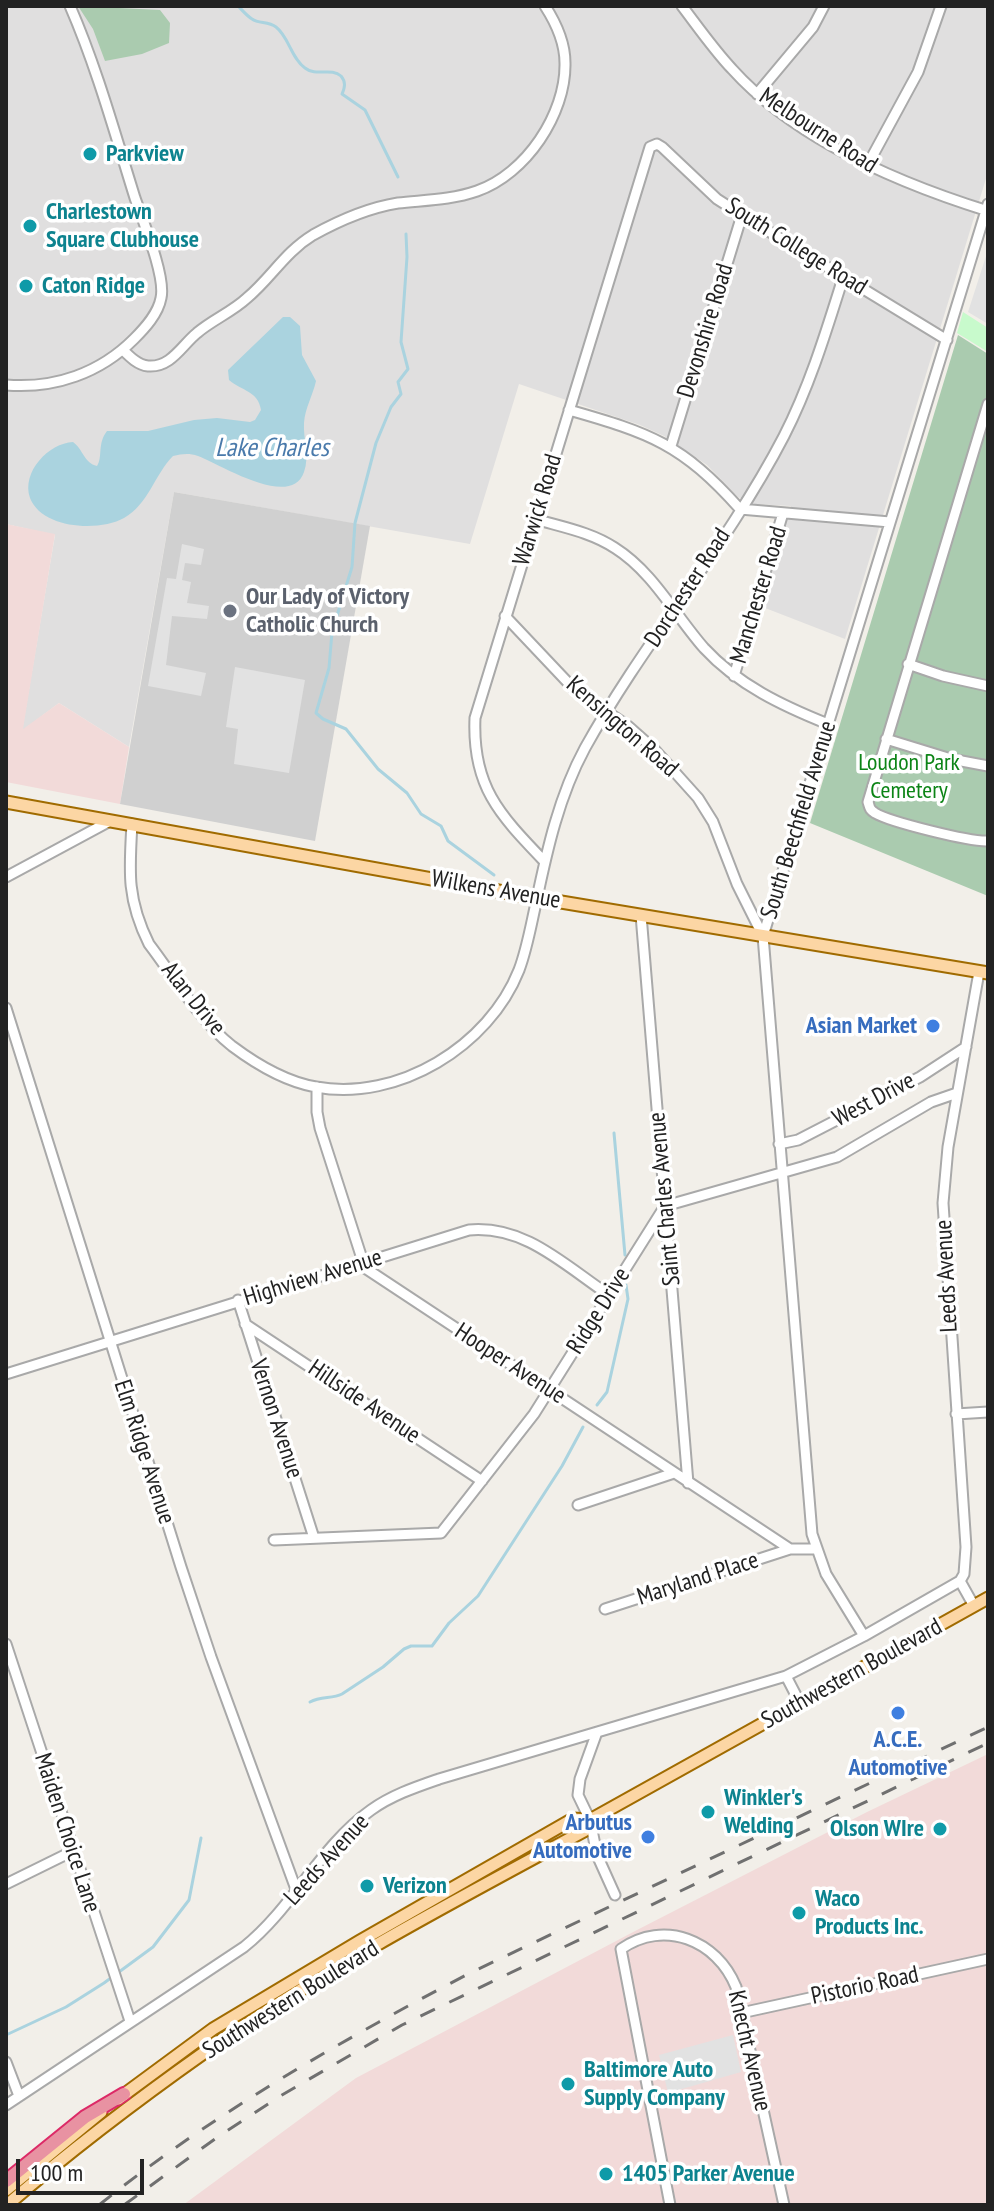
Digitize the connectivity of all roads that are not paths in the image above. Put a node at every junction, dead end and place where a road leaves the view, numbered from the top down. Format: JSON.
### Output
{"nodes":[{"id":1,"x":70,"y":6,"type":"edge"},
{"id":2,"x":545,"y":6,"type":"edge"},
{"id":3,"x":682,"y":6,"type":"edge"},
{"id":4,"x":824,"y":6,"type":"edge"},
{"id":5,"x":941,"y":6,"type":"edge"},
{"id":6,"x":757,"y":94,"type":"junction"},
{"id":7,"x":654,"y":144,"type":"joint"},
{"id":8,"x":867,"y":166,"type":"junction"},
{"id":9,"x":987,"y":208,"type":"edge"},
{"id":10,"x":742,"y":215,"type":"junction"},
{"id":11,"x":843,"y":278,"type":"junction"},
{"id":12,"x":947,"y":340,"type":"junction"},
{"id":13,"x":123,"y":350,"type":"junction"},
{"id":14,"x":6,"y":385,"type":"edge"},
{"id":15,"x":988,"y":404,"type":"edge"},
{"id":16,"x":569,"y":410,"type":"junction"},
{"id":17,"x":671,"y":446,"type":"junction"},
{"id":18,"x":740,"y":509,"type":"junction"},
{"id":19,"x":783,"y":513,"type":"junction"},
{"id":20,"x":535,"y":519,"type":"junction"},
{"id":21,"x":890,"y":522,"type":"junction"},
{"id":22,"x":674,"y":609,"type":"junction"},
{"id":23,"x":505,"y":616,"type":"junction"},
{"id":24,"x":908,"y":664,"type":"junction"},
{"id":25,"x":734,"y":676,"type":"junction"},
{"id":26,"x":988,"y":686,"type":"edge"},
{"id":27,"x":608,"y":712,"type":"junction"},
{"id":28,"x":828,"y":724,"type":"junction"},
{"id":29,"x":886,"y":739,"type":"junction"},
{"id":30,"x":988,"y":766,"type":"edge"},
{"id":31,"x":6,"y":802,"type":"edge"},
{"id":32,"x":110,"y":821,"type":"junction"},
{"id":33,"x":132,"y":824,"type":"junction"},
{"id":34,"x":988,"y":841,"type":"edge"},
{"id":35,"x":545,"y":862,"type":"junction"},
{"id":36,"x":6,"y":877,"type":"edge"},
{"id":37,"x":537,"y":898,"type":"junction"},
{"id":38,"x":641,"y":915,"type":"junction"},
{"id":39,"x":763,"y":936,"type":"junction"},
{"id":40,"x":984,"y":972,"type":"edge"},
{"id":41,"x":6,"y":1008,"type":"edge"},
{"id":42,"x":966,"y":1047,"type":"junction"},
{"id":43,"x":317,"y":1087,"type":"junction"},
{"id":44,"x":957,"y":1093,"type":"junction"},
{"id":45,"x":779,"y":1144,"type":"junction"},
{"id":46,"x":782,"y":1173,"type":"junction"},
{"id":47,"x":665,"y":1206,"type":"junction"},
{"id":48,"x":362,"y":1262,"type":"junction"},
{"id":49,"x":609,"y":1295,"type":"junction"},
{"id":50,"x":238,"y":1300,"type":"junction"},
{"id":51,"x":245,"y":1324,"type":"junction"},
{"id":52,"x":109,"y":1342,"type":"junction"},
{"id":53,"x":6,"y":1374,"type":"edge"},
{"id":54,"x":549,"y":1390,"type":"junction"},
{"id":55,"x":988,"y":1412,"type":"edge"},
{"id":56,"x":956,"y":1414,"type":"junction"},
{"id":57,"x":674,"y":1473,"type":"junction"},
{"id":58,"x":482,"y":1481,"type":"junction"},
{"id":59,"x":688,"y":1483,"type":"junction"},
{"id":60,"x":578,"y":1505,"type":"dead end"},
{"id":61,"x":314,"y":1538,"type":"junction"},
{"id":62,"x":274,"y":1540,"type":"dead end"},
{"id":63,"x":790,"y":1549,"type":"junction"},
{"id":64,"x":816,"y":1549,"type":"junction"},
{"id":65,"x":960,"y":1581,"type":"junction"},
{"id":66,"x":988,"y":1598,"type":"edge"},
{"id":67,"x":974,"y":1606,"type":"junction"},
{"id":68,"x":605,"y":1609,"type":"dead end"},
{"id":69,"x":864,"y":1636,"type":"junction"},
{"id":70,"x":6,"y":1644,"type":"edge"},
{"id":71,"x":786,"y":1676,"type":"junction"},
{"id":72,"x":800,"y":1703,"type":"junction"},
{"id":73,"x":597,"y":1732,"type":"junction"},
{"id":74,"x":590,"y":1820,"type":"junction"},
{"id":75,"x":73,"y":1851,"type":"junction"},
{"id":76,"x":6,"y":1884,"type":"edge"},
{"id":77,"x":297,"y":1892,"type":"junction"},
{"id":78,"x":615,"y":1895,"type":"dead end"},
{"id":79,"x":988,"y":1959,"type":"edge"},
{"id":80,"x":741,"y":2013,"type":"junction"},
{"id":81,"x":130,"y":2021,"type":"junction"},
{"id":82,"x":6,"y":2062,"type":"edge"},
{"id":83,"x":124,"y":2094,"type":"junction"},
{"id":84,"x":19,"y":2096,"type":"junction"},
{"id":85,"x":6,"y":2105,"type":"edge"},
{"id":86,"x":6,"y":2181,"type":"edge"},
{"id":87,"x":6,"y":2190,"type":"edge"},
{"id":88,"x":7,"y":2205,"type":"edge"},
{"id":89,"x":670,"y":2205,"type":"edge"},
{"id":90,"x":784,"y":2205,"type":"edge"}],
"edges":[{"from":1,"to":13,"type":"street"},
{"from":2,"to":13,"type":"street"},
{"from":3,"to":6,"type":"street","name":"Melbourne Road"},
{"from":4,"to":6,"type":"street"},
{"from":5,"to":8,"type":"street"},
{"from":6,"to":8,"type":"street","name":"Melbourne Road"},
{"from":7,"to":10,"type":"street","name":"South College Road"},
{"from":7,"to":16,"type":"street","name":"Warwick Road"},
{"from":8,"to":9,"type":"street","name":"Melbourne Road"},
{"from":9,"to":12,"type":"street","name":"South Beechfield Avenue"},
{"from":10,"to":11,"type":"street","name":"South College Road"},
{"from":10,"to":17,"type":"street","name":"Devonshire Road"},
{"from":11,"to":12,"type":"street","name":"South College Road"},
{"from":11,"to":18,"type":"street","name":"Dorchester Road"},
{"from":12,"to":21,"type":"street","name":"South Beechfield Avenue"},
{"from":13,"to":14,"type":"street"},
{"from":15,"to":24,"type":"street"},
{"from":16,"to":17,"type":"street"},
{"from":16,"to":20,"type":"street","name":"Warwick Road"},
{"from":17,"to":18,"type":"street"},
{"from":18,"to":19,"type":"street"},
{"from":18,"to":22,"type":"street","name":"Dorchester Road"},
{"from":19,"to":21,"type":"street"},
{"from":19,"to":25,"type":"street","name":"Manchester Road"},
{"from":20,"to":22,"type":"street"},
{"from":20,"to":23,"type":"street","name":"Warwick Road"},
{"from":21,"to":28,"type":"street","name":"South Beechfield Avenue"},
{"from":22,"to":25,"type":"street"},
{"from":22,"to":27,"type":"street","name":"Dorchester Road"},
{"from":23,"to":27,"type":"street","name":"Kensington Road"},
{"from":23,"to":35,"type":"street","name":"Warwick Road"},
{"from":24,"to":26,"type":"street"},
{"from":24,"to":29,"type":"street"},
{"from":25,"to":28,"type":"street"},
{"from":27,"to":35,"type":"street","name":"Dorchester Road"},
{"from":27,"to":39,"type":"street","name":"Kensington Road"},
{"from":28,"to":39,"type":"street","name":"South Beechfield Avenue"},
{"from":29,"to":30,"type":"street"},
{"from":29,"to":34,"type":"street"},
{"from":31,"to":32,"type":"main road","name":"Wilkens Avenue"},
{"from":32,"to":33,"type":"main road","name":"Wilkens Avenue"},
{"from":32,"to":36,"type":"street"},
{"from":33,"to":37,"type":"main road","name":"Wilkens Avenue"},
{"from":33,"to":43,"type":"street","name":"Alan Drive"},
{"from":35,"to":37,"type":"street","name":"Dorchester Road"},
{"from":37,"to":38,"type":"main road","name":"Wilkens Avenue"},
{"from":37,"to":43,"type":"street","name":"Alan Drive"},
{"from":38,"to":39,"type":"main road","name":"Wilkens Avenue"},
{"from":38,"to":47,"type":"street","name":"Saint Charles Avenue"},
{"from":39,"to":40,"type":"main road","name":"Wilkens Avenue"},
{"from":39,"to":45,"type":"street","name":"South Beechfield Avenue"},
{"from":40,"to":42,"type":"street","name":"Leeds Avenue"},
{"from":41,"to":52,"type":"street","name":"Elm Ridge Avenue"},
{"from":42,"to":44,"type":"street","name":"Leeds Avenue"},
{"from":42,"to":45,"type":"street","name":"West Drive"},
{"from":43,"to":48,"type":"street"},
{"from":44,"to":46,"type":"street"},
{"from":44,"to":56,"type":"street","name":"Leeds Avenue"},
{"from":45,"to":46,"type":"street","name":"South Beechfield Avenue"},
{"from":46,"to":47,"type":"street"},
{"from":46,"to":64,"type":"street","name":"South Beechfield Avenue"},
{"from":47,"to":49,"type":"street","name":"Ridge Drive"},
{"from":47,"to":59,"type":"street","name":"Saint Charles Avenue"},
{"from":48,"to":49,"type":"street","name":"Highview Avenue"},
{"from":48,"to":50,"type":"street","name":"Highview Avenue"},
{"from":48,"to":54,"type":"street","name":"Hooper Avenue"},
{"from":49,"to":54,"type":"street","name":"Ridge Drive"},
{"from":50,"to":51,"type":"street","name":"Vernon Avenue"},
{"from":50,"to":52,"type":"street","name":"Highview Avenue"},
{"from":51,"to":58,"type":"street","name":"Hillside Avenue"},
{"from":51,"to":61,"type":"street","name":"Vernon Avenue"},
{"from":52,"to":53,"type":"street","name":"Highview Avenue"},
{"from":52,"to":77,"type":"street","name":"Elm Ridge Avenue"},
{"from":54,"to":57,"type":"street","name":"Hooper Avenue"},
{"from":54,"to":58,"type":"street","name":"Ridge Drive"},
{"from":55,"to":56,"type":"street"},
{"from":56,"to":65,"type":"street","name":"Leeds Avenue"},
{"from":57,"to":59,"type":"street","name":"Hooper Avenue"},
{"from":57,"to":60,"type":"street"},
{"from":58,"to":61,"type":"street","name":"Ridge Drive"},
{"from":59,"to":63,"type":"street","name":"Hooper Avenue"},
{"from":61,"to":62,"type":"street","name":"Ridge Drive"},
{"from":63,"to":64,"type":"street"},
{"from":63,"to":68,"type":"street","name":"Maryland Place"},
{"from":64,"to":69,"type":"street","name":"South Beechfield Avenue"},
{"from":65,"to":67,"type":"street"},
{"from":65,"to":69,"type":"street","name":"Leeds Avenue"},
{"from":66,"to":67,"type":"main road","name":"Southwestern Boulevard"},
{"from":67,"to":72,"type":"main road","name":"Southwestern Boulevard"},
{"from":69,"to":71,"type":"street","name":"Leeds Avenue"},
{"from":70,"to":75,"type":"street","name":"Maiden Choice Lane"},
{"from":71,"to":72,"type":"street"},
{"from":71,"to":73,"type":"street","name":"Leeds Avenue"},
{"from":72,"to":74,"type":"main road","name":"Southwestern Boulevard"},
{"from":73,"to":74,"type":"street"},
{"from":73,"to":77,"type":"street","name":"Leeds Avenue"},
{"from":74,"to":78,"type":"street"},
{"from":74,"to":83,"type":"main road","name":"Southwestern Boulevard"},
{"from":74,"to":88,"type":"main road","name":"Southwestern Boulevard"},
{"from":75,"to":76,"type":"street"},
{"from":75,"to":81,"type":"street","name":"Maiden Choice Lane"},
{"from":77,"to":81,"type":"street","name":"Leeds Avenue"},
{"from":79,"to":80,"type":"street","name":"Pistorio Road"},
{"from":80,"to":89,"type":"street","name":"Knecht Avenue"},
{"from":80,"to":90,"type":"street","name":"Knecht Avenue"},
{"from":81,"to":84,"type":"street","name":"Leeds Avenue"},
{"from":82,"to":84,"type":"street"},
{"from":83,"to":86,"type":"highway"},
{"from":83,"to":87,"type":"main road","name":"Southwestern Boulevard"},
{"from":84,"to":85,"type":"street","name":"Leeds Avenue"}]}
